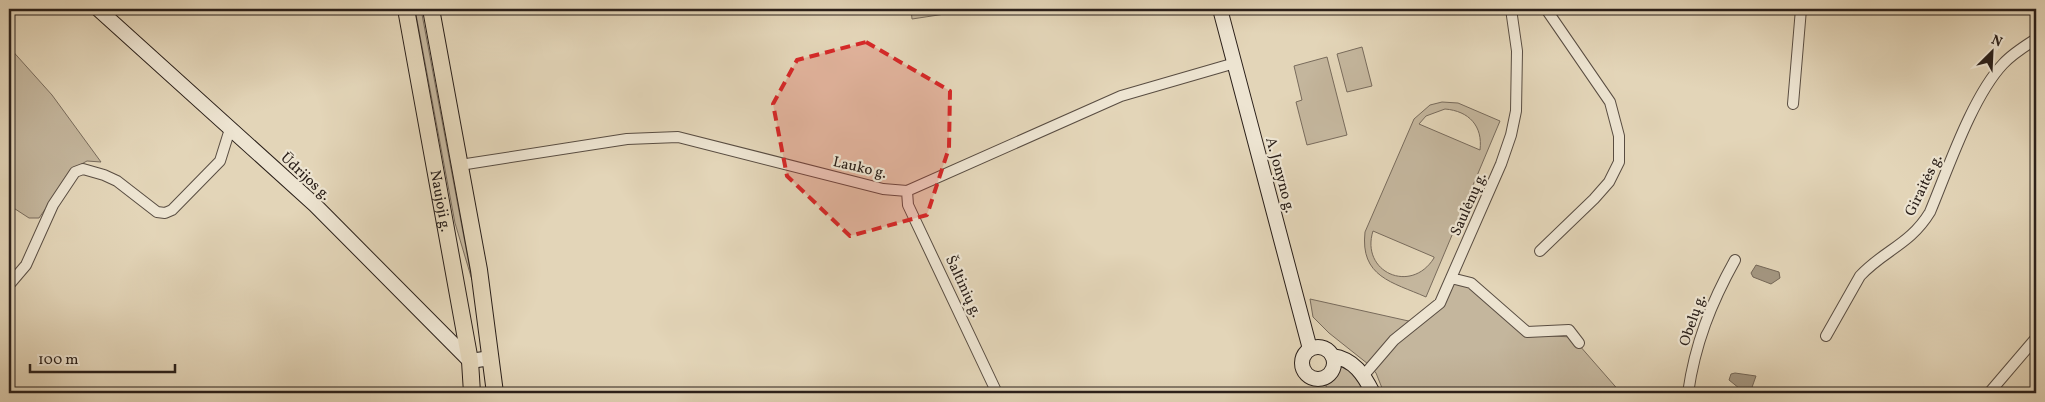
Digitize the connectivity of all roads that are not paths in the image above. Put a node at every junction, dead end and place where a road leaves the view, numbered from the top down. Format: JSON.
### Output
{"nodes":[{"id":1,"x":98,"y":9,"type":"edge"},
{"id":2,"x":406,"y":9,"type":"edge"},
{"id":3,"x":431,"y":9,"type":"edge"},
{"id":4,"x":1220,"y":9,"type":"edge"},
{"id":5,"x":1512,"y":9,"type":"edge"},
{"id":6,"x":1546,"y":9,"type":"edge"},
{"id":7,"x":1801,"y":9,"type":"edge"},
{"id":8,"x":2036,"y":39,"type":"edge"},
{"id":9,"x":1235,"y":63,"type":"junction"},
{"id":10,"x":1793,"y":104,"type":"dead end"},
{"id":11,"x":230,"y":129,"type":"junction"},
{"id":12,"x":460,"y":165,"type":"junction"},
{"id":13,"x":907,"y":191,"type":"junction"},
{"id":14,"x":1540,"y":251,"type":"dead end"},
{"id":15,"x":1735,"y":260,"type":"dead end"},
{"id":16,"x":1451,"y":278,"type":"junction"},
{"id":17,"x":9,"y":285,"type":"edge"},
{"id":18,"x":1826,"y":336,"type":"dead end"},
{"id":19,"x":2036,"y":338,"type":"edge"},
{"id":20,"x":1579,"y":343,"type":"dead end"},
{"id":21,"x":1310,"y":349,"type":"junction"},
{"id":22,"x":1332,"y":356,"type":"junction"},
{"id":23,"x":491,"y":358,"type":"junction"},
{"id":24,"x":470,"y":361,"type":"junction"},
{"id":25,"x":1364,"y":375,"type":"junction"},
{"id":26,"x":1317,"y":379,"type":"junction"},
{"id":27,"x":472,"y":393,"type":"edge"},
{"id":28,"x":495,"y":393,"type":"edge"},
{"id":29,"x":997,"y":393,"type":"edge"},
{"id":30,"x":1320,"y":393,"type":"edge"},
{"id":31,"x":1373,"y":393,"type":"edge"},
{"id":32,"x":1688,"y":393,"type":"edge"},
{"id":33,"x":1989,"y":393,"type":"edge"}],
"edges":[{"from":1,"to":11,"type":"main road","name":"Ūdrijos g."},
{"from":2,"to":24,"type":"main road","name":"Naujoji g."},
{"from":3,"to":12,"type":"main road","name":"Naujoji g."},
{"from":4,"to":9,"type":"main road","name":"A. Jonyno g."},
{"from":5,"to":16,"type":"street","name":"Saulėnų g."},
{"from":6,"to":14,"type":"street"},
{"from":7,"to":10,"type":"street"},
{"from":8,"to":18,"type":"street","name":"Giraitės g."},
{"from":9,"to":13,"type":"street"},
{"from":9,"to":21,"type":"main road","name":"A. Jonyno g."},
{"from":11,"to":17,"type":"street"},
{"from":11,"to":24,"type":"main road","name":"Ūdrijos g."},
{"from":12,"to":13,"type":"street","name":"Lauko g."},
{"from":12,"to":23,"type":"main road","name":"Naujoji g."},
{"from":13,"to":29,"type":"street","name":"Šaltinių g."},
{"from":15,"to":32,"type":"street","name":"Obelų g."},
{"from":16,"to":20,"type":"street"},
{"from":16,"to":25,"type":"street","name":"Saulėnų g."},
{"from":19,"to":33,"type":"street"},
{"from":21,"to":22,"type":"main road"},
{"from":21,"to":26,"type":"main road"},
{"from":22,"to":25,"type":"main road"},
{"from":22,"to":26,"type":"main road"},
{"from":23,"to":24,"type":"main road"},
{"from":23,"to":28,"type":"main road","name":"Naujoji g."},
{"from":24,"to":27,"type":"main road","name":"Naujoji g."},
{"from":25,"to":31,"type":"main road"},
{"from":26,"to":30,"type":"main road"}]}
